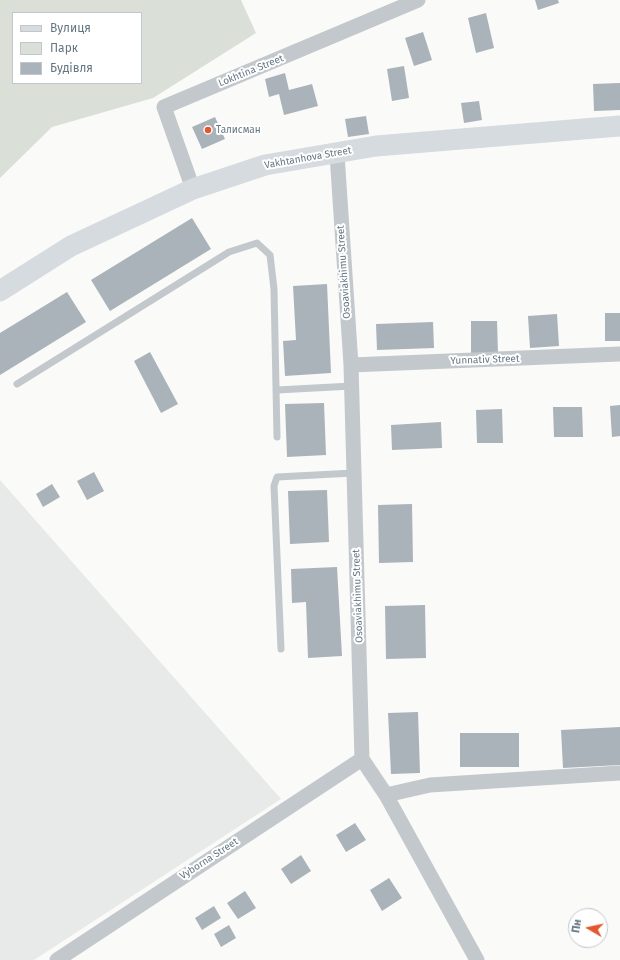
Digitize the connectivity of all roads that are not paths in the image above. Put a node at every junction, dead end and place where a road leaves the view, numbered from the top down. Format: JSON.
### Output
{"nodes":[{"id":1,"x":418,"y":0,"type":"edge"},
{"id":2,"x":620,"y":126,"type":"edge"},
{"id":3,"x":336,"y":154,"type":"junction"},
{"id":4,"x":193,"y":189,"type":"junction"},
{"id":5,"x":0,"y":291,"type":"edge"},
{"id":6,"x":620,"y":354,"type":"edge"},
{"id":7,"x":351,"y":365,"type":"junction"},
{"id":8,"x":18,"y":384,"type":"dead end"},
{"id":9,"x":352,"y":386,"type":"junction"},
{"id":10,"x":277,"y":390,"type":"junction"},
{"id":11,"x":277,"y":437,"type":"dead end"},
{"id":12,"x":354,"y":473,"type":"junction"},
{"id":13,"x":281,"y":649,"type":"dead end"},
{"id":14,"x":362,"y":759,"type":"junction"},
{"id":15,"x":620,"y":773,"type":"edge"},
{"id":16,"x":386,"y":795,"type":"junction"},
{"id":17,"x":57,"y":960,"type":"edge"},
{"id":18,"x":477,"y":960,"type":"edge"}],
"edges":[{"from":1,"to":4,"type":"street","name":"Lokhtina Street"},
{"from":2,"to":3,"type":"main road","name":"Vakhtanhova Street"},
{"from":3,"to":4,"type":"main road","name":"Vakhtanhova Street"},
{"from":3,"to":7,"type":"street","name":"Osoaviakhimu Street"},
{"from":4,"to":5,"type":"main road","name":"Vakhtanhova Street"},
{"from":6,"to":7,"type":"street","name":"Yunnativ Street"},
{"from":7,"to":9,"type":"street","name":"Osoaviakhimu Street"},
{"from":8,"to":10,"type":"lane"},
{"from":9,"to":10,"type":"lane"},
{"from":9,"to":12,"type":"street","name":"Osoaviakhimu Street"},
{"from":10,"to":11,"type":"lane"},
{"from":12,"to":13,"type":"lane"},
{"from":12,"to":14,"type":"street","name":"Osoaviakhimu Street"},
{"from":14,"to":16,"type":"street"},
{"from":14,"to":17,"type":"street","name":"Vyborna Street"},
{"from":15,"to":16,"type":"street"},
{"from":16,"to":18,"type":"street"}]}
